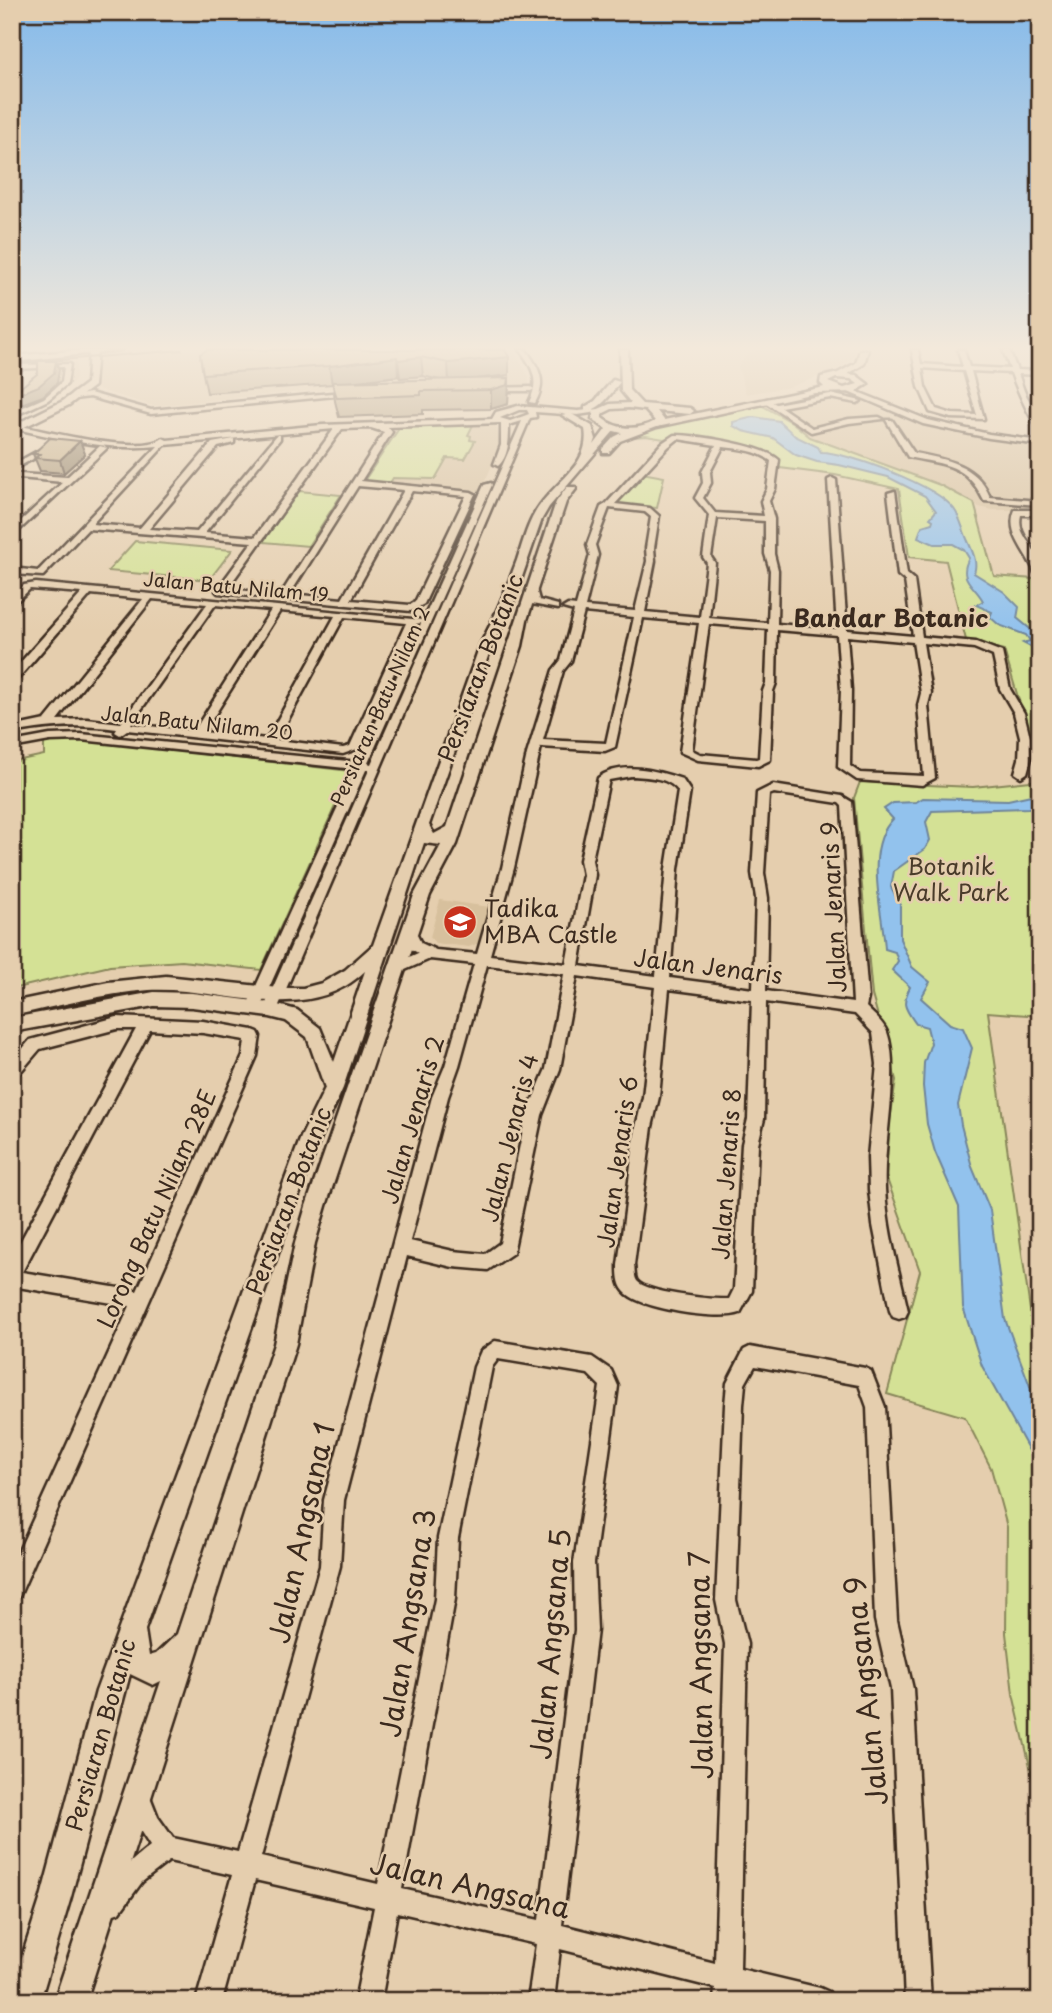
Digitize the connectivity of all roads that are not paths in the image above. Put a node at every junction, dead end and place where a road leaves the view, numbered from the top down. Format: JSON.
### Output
{"nodes":[{"id":1,"x":59,"y":444,"type":"edge"},
{"id":2,"x":66,"y":444,"type":"edge"},
{"id":3,"x":109,"y":444,"type":"edge"},
{"id":4,"x":152,"y":444,"type":"edge"},
{"id":5,"x":158,"y":444,"type":"edge"},
{"id":6,"x":161,"y":444,"type":"edge"},
{"id":7,"x":217,"y":444,"type":"edge"},
{"id":8,"x":271,"y":444,"type":"edge"},
{"id":9,"x":326,"y":444,"type":"edge"},
{"id":10,"x":380,"y":444,"type":"edge"},
{"id":11,"x":505,"y":444,"type":"edge"},
{"id":12,"x":513,"y":444,"type":"edge"},
{"id":13,"x":590,"y":444,"type":"edge"},
{"id":14,"x":598,"y":444,"type":"edge"},
{"id":15,"x":612,"y":444,"type":"edge"},
{"id":16,"x":667,"y":444,"type":"edge"},
{"id":17,"x":720,"y":444,"type":"edge"},
{"id":18,"x":726,"y":444,"type":"edge"},
{"id":19,"x":904,"y":444,"type":"edge"},
{"id":20,"x":1019,"y":444,"type":"edge"},
{"id":21,"x":1038,"y":445,"type":"edge"},
{"id":22,"x":103,"y":448,"type":"junction"},
{"id":23,"x":583,"y":462,"type":"junction"},
{"id":24,"x":12,"y":468,"type":"edge"},
{"id":25,"x":12,"y":478,"type":"edge"},
{"id":26,"x":69,"y":480,"type":"junction"},
{"id":27,"x":832,"y":480,"type":"dead end"},
{"id":28,"x":355,"y":483,"type":"junction"},
{"id":29,"x":493,"y":485,"type":"junction"},
{"id":30,"x":410,"y":487,"type":"junction"},
{"id":31,"x":892,"y":494,"type":"dead end"},
{"id":32,"x":1040,"y":503,"type":"edge"},
{"id":33,"x":610,"y":506,"type":"junction"},
{"id":34,"x":1040,"y":513,"type":"edge"},
{"id":35,"x":713,"y":515,"type":"junction"},
{"id":36,"x":770,"y":515,"type":"junction"},
{"id":37,"x":86,"y":526,"type":"junction"},
{"id":38,"x":143,"y":530,"type":"junction"},
{"id":39,"x":12,"y":534,"type":"edge"},
{"id":40,"x":199,"y":535,"type":"junction"},
{"id":41,"x":257,"y":540,"type":"junction"},
{"id":42,"x":12,"y":571,"type":"edge"},
{"id":43,"x":1040,"y":573,"type":"edge"},
{"id":44,"x":532,"y":587,"type":"junction"},
{"id":45,"x":89,"y":591,"type":"junction"},
{"id":46,"x":150,"y":596,"type":"junction"},
{"id":47,"x":284,"y":596,"type":"junction"},
{"id":48,"x":213,"y":602,"type":"junction"},
{"id":49,"x":345,"y":602,"type":"junction"},
{"id":50,"x":12,"y":603,"type":"edge"},
{"id":51,"x":277,"y":608,"type":"junction"},
{"id":52,"x":568,"y":608,"type":"dead end"},
{"id":53,"x":580,"y":609,"type":"junction"},
{"id":54,"x":341,"y":614,"type":"junction"},
{"id":55,"x":640,"y":614,"type":"junction"},
{"id":56,"x":521,"y":620,"type":"junction"},
{"id":57,"x":706,"y":620,"type":"junction"},
{"id":58,"x":412,"y":621,"type":"junction"},
{"id":59,"x":432,"y":623,"type":"junction"},
{"id":60,"x":772,"y":626,"type":"junction"},
{"id":61,"x":842,"y":633,"type":"junction"},
{"id":62,"x":917,"y":639,"type":"junction"},
{"id":63,"x":478,"y":671,"type":"junction"},
{"id":64,"x":507,"y":673,"type":"junction"},
{"id":65,"x":12,"y":679,"type":"edge"},
{"id":66,"x":49,"y":723,"type":"junction"},
{"id":67,"x":12,"y":730,"type":"edge"},
{"id":68,"x":119,"y":733,"type":"junction"},
{"id":69,"x":197,"y":735,"type":"junction"},
{"id":70,"x":12,"y":737,"type":"edge"},
{"id":71,"x":270,"y":743,"type":"junction"},
{"id":72,"x":538,"y":743,"type":"junction"},
{"id":73,"x":12,"y":745,"type":"edge"},
{"id":74,"x":362,"y":762,"type":"junction"},
{"id":75,"x":376,"y":764,"type":"junction"},
{"id":76,"x":1021,"y":773,"type":"dead end"},
{"id":77,"x":648,"y":775,"type":"joint"},
{"id":78,"x":422,"y":825,"type":"junction"},
{"id":79,"x":454,"y":829,"type":"junction"},
{"id":80,"x":409,"y":932,"type":"junction"},
{"id":81,"x":383,"y":942,"type":"junction"},
{"id":82,"x":427,"y":954,"type":"junction"},
{"id":83,"x":482,"y":960,"type":"junction"},
{"id":84,"x":397,"y":969,"type":"junction"},
{"id":85,"x":570,"y":970,"type":"junction"},
{"id":86,"x":664,"y":984,"type":"junction"},
{"id":87,"x":758,"y":995,"type":"junction"},
{"id":88,"x":265,"y":1001,"type":"junction"},
{"id":89,"x":12,"y":1009,"type":"edge"},
{"id":90,"x":859,"y":1009,"type":"junction"},
{"id":91,"x":147,"y":1023,"type":"junction"},
{"id":92,"x":12,"y":1025,"type":"edge"},
{"id":93,"x":12,"y":1072,"type":"edge"},
{"id":94,"x":334,"y":1088,"type":"junction"},
{"id":95,"x":401,"y":1247,"type":"junction"},
{"id":96,"x":12,"y":1276,"type":"edge"},
{"id":97,"x":389,"y":1293,"type":"joint"},
{"id":98,"x":141,"y":1300,"type":"junction"},
{"id":99,"x":688,"y":1304,"type":"joint"},
{"id":100,"x":899,"y":1311,"type":"dead end"},
{"id":101,"x":592,"y":1366,"type":"joint"},
{"id":102,"x":865,"y":1377,"type":"joint"},
{"id":103,"x":12,"y":1590,"type":"edge"},
{"id":104,"x":135,"y":1621,"type":"junction"},
{"id":105,"x":191,"y":1634,"type":"junction"},
{"id":106,"x":137,"y":1794,"type":"junction"},
{"id":107,"x":166,"y":1848,"type":"junction"},
{"id":108,"x":247,"y":1865,"type":"junction"},
{"id":109,"x":386,"y":1898,"type":"junction"},
{"id":110,"x":96,"y":1921,"type":"junction"},
{"id":111,"x":548,"y":1934,"type":"junction"},
{"id":112,"x":727,"y":1989,"type":"edge"},
{"id":113,"x":24,"y":2001,"type":"edge"},
{"id":114,"x":70,"y":2001,"type":"edge"},
{"id":115,"x":209,"y":2001,"type":"edge"},
{"id":116,"x":368,"y":2001,"type":"edge"},
{"id":117,"x":541,"y":2001,"type":"edge"},
{"id":118,"x":820,"y":2001,"type":"edge"},
{"id":119,"x":918,"y":2001,"type":"edge"}],
"edges":[{"from":1,"to":24,"type":"street"},
{"from":2,"to":22,"type":"street"},
{"from":3,"to":4,"type":"street"},
{"from":5,"to":22,"type":"street"},
{"from":6,"to":37,"type":"street"},
{"from":7,"to":38,"type":"street"},
{"from":8,"to":40,"type":"street"},
{"from":9,"to":41,"type":"street"},
{"from":10,"to":28,"type":"street"},
{"from":11,"to":29,"type":"street","name":"Persiaran Batu Nilam 2"},
{"from":12,"to":29,"type":"street","name":"Persiaran Batu Nilam 2"},
{"from":13,"to":23,"type":"main road"},
{"from":14,"to":23,"type":"main road","name":"Persiaran Botanic"},
{"from":15,"to":44,"type":"main road","name":"Persiaran Botanic"},
{"from":16,"to":33,"type":"street","name":"Jalan Jenaris 2"},
{"from":17,"to":35,"type":"street"},
{"from":18,"to":36,"type":"street"},
{"from":19,"to":32,"type":"street"},
{"from":20,"to":21,"type":"street"},
{"from":22,"to":26,"type":"street"},
{"from":23,"to":63,"type":"main road","name":"Persiaran Botanic"},
{"from":25,"to":26,"type":"street"},
{"from":26,"to":39,"type":"street"},
{"from":27,"to":61,"type":"street"},
{"from":28,"to":30,"type":"street"},
{"from":28,"to":47,"type":"street"},
{"from":29,"to":59,"type":"street","name":"Persiaran Batu Nilam 2"},
{"from":30,"to":49,"type":"street"},
{"from":30,"to":49,"type":"street"},
{"from":31,"to":62,"type":"street"},
{"from":33,"to":53,"type":"street","name":"Jalan Jenaris 2"},
{"from":33,"to":55,"type":"street"},
{"from":34,"to":43,"type":"street"},
{"from":35,"to":36,"type":"street"},
{"from":35,"to":57,"type":"street"},
{"from":36,"to":60,"type":"street"},
{"from":37,"to":38,"type":"street"},
{"from":37,"to":42,"type":"street"},
{"from":38,"to":40,"type":"street"},
{"from":40,"to":41,"type":"street"},
{"from":41,"to":47,"type":"street"},
{"from":44,"to":56,"type":"main road","name":"Persiaran Botanic"},
{"from":44,"to":56,"type":"street"},
{"from":45,"to":46,"type":"street","name":"Jalan Batu Nilam 19"},
{"from":45,"to":50,"type":"street","name":"Jalan Batu Nilam 19"},
{"from":45,"to":65,"type":"street"},
{"from":46,"to":48,"type":"street","name":"Jalan Batu Nilam 19"},
{"from":46,"to":66,"type":"street"},
{"from":47,"to":49,"type":"street"},
{"from":48,"to":51,"type":"street","name":"Jalan Batu Nilam 19"},
{"from":48,"to":68,"type":"street"},
{"from":51,"to":54,"type":"street","name":"Jalan Batu Nilam 19"},
{"from":51,"to":69,"type":"street"},
{"from":52,"to":53,"type":"street"},
{"from":53,"to":55,"type":"street"},
{"from":53,"to":72,"type":"street","name":"Jalan Jenaris 2"},
{"from":54,"to":58,"type":"street","name":"Jalan Batu Nilam 19"},
{"from":54,"to":71,"type":"street"},
{"from":55,"to":57,"type":"street"},
{"from":55,"to":72,"type":"street"},
{"from":56,"to":64,"type":"main road","name":"Persiaran Botanic"},
{"from":57,"to":60,"type":"street"},
{"from":57,"to":60,"type":"street"},
{"from":58,"to":59,"type":"street","name":"Jalan Batu Nilam 19"},
{"from":58,"to":71,"type":"street"},
{"from":59,"to":74,"type":"street","name":"Persiaran Batu Nilam 2"},
{"from":59,"to":75,"type":"street","name":"Persiaran Batu Nilam 2"},
{"from":60,"to":61,"type":"street"},
{"from":61,"to":62,"type":"street"},
{"from":61,"to":62,"type":"street"},
{"from":62,"to":76,"type":"street"},
{"from":63,"to":64,"type":"main road"},
{"from":63,"to":78,"type":"main road","name":"Persiaran Botanic"},
{"from":64,"to":79,"type":"main road","name":"Persiaran Botanic"},
{"from":66,"to":67,"type":"street"},
{"from":66,"to":68,"type":"street"},
{"from":68,"to":69,"type":"street"},
{"from":68,"to":70,"type":"street","name":"Jalan Batu Nilam 20"},
{"from":68,"to":73,"type":"street","name":"Jalan Batu Nilam 20"},
{"from":68,"to":74,"type":"street","name":"Jalan Batu Nilam 20"},
{"from":69,"to":71,"type":"street"},
{"from":72,"to":83,"type":"street","name":"Jalan Jenaris 2"},
{"from":74,"to":75,"type":"street","name":"Jalan Batu Nilam 20"},
{"from":74,"to":88,"type":"street","name":"Persiaran Batu Nilam 2"},
{"from":75,"to":88,"type":"street","name":"Persiaran Batu Nilam 2"},
{"from":77,"to":85,"type":"street","name":"Jalan Jenaris 4"},
{"from":77,"to":86,"type":"street","name":"Jalan Jenaris 6"},
{"from":78,"to":79,"type":"main road"},
{"from":78,"to":81,"type":"main road","name":"Persiaran Botanic"},
{"from":79,"to":80,"type":"main road","name":"Persiaran Botanic"},
{"from":80,"to":82,"type":"street"},
{"from":80,"to":84,"type":"main road","name":"Persiaran Botanic"},
{"from":81,"to":88,"type":"main road"},
{"from":81,"to":94,"type":"main road","name":"Persiaran Botanic"},
{"from":82,"to":83,"type":"street","name":"Jalan Jenaris"},
{"from":82,"to":84,"type":"street"},
{"from":83,"to":85,"type":"street","name":"Jalan Jenaris"},
{"from":83,"to":95,"type":"street","name":"Jalan Jenaris 2"},
{"from":84,"to":105,"type":"main road","name":"Persiaran Botanic"},
{"from":85,"to":86,"type":"street","name":"Jalan Jenaris"},
{"from":85,"to":95,"type":"street","name":"Jalan Jenaris 4"},
{"from":86,"to":87,"type":"street","name":"Jalan Jenaris"},
{"from":86,"to":99,"type":"street","name":"Jalan Jenaris 6"},
{"from":87,"to":90,"type":"street","name":"Jalan Jenaris"},
{"from":87,"to":90,"type":"street","name":"Jalan Jenaris 9"},
{"from":87,"to":99,"type":"street","name":"Jalan Jenaris 8"},
{"from":88,"to":89,"type":"main road"},
{"from":88,"to":92,"type":"main road"},
{"from":88,"to":94,"type":"main road"},
{"from":90,"to":100,"type":"street"},
{"from":91,"to":93,"type":"street","name":"Lorong Batu Nilam 28E"},
{"from":91,"to":96,"type":"street"},
{"from":91,"to":98,"type":"street","name":"Lorong Batu Nilam 28E"},
{"from":94,"to":104,"type":"main road","name":"Persiaran Botanic"},
{"from":95,"to":97,"type":"street","name":"Jalan Jenaris 2"},
{"from":96,"to":98,"type":"street"},
{"from":97,"to":108,"type":"street","name":"Jalan Angsana 1"},
{"from":98,"to":103,"type":"street","name":"Lorong Batu Nilam 28E"},
{"from":101,"to":109,"type":"street","name":"Jalan Angsana 3"},
{"from":101,"to":111,"type":"street","name":"Jalan Angsana 5"},
{"from":102,"to":112,"type":"street","name":"Jalan Angsana 7"},
{"from":102,"to":119,"type":"street","name":"Jalan Angsana 9"},
{"from":104,"to":105,"type":"main road"},
{"from":104,"to":113,"type":"main road","name":"Persiaran Botanic"},
{"from":105,"to":106,"type":"main road","name":"Persiaran Botanic"},
{"from":106,"to":107,"type":"street"},
{"from":106,"to":110,"type":"main road","name":"Persiaran Botanic"},
{"from":107,"to":108,"type":"street","name":"Jalan Angsana"},
{"from":107,"to":110,"type":"street"},
{"from":108,"to":109,"type":"street","name":"Jalan Angsana"},
{"from":108,"to":115,"type":"street","name":"Jalan Angsana 1"},
{"from":109,"to":111,"type":"street","name":"Jalan Angsana"},
{"from":109,"to":116,"type":"street","name":"Jalan Angsana 3"},
{"from":110,"to":114,"type":"main road","name":"Persiaran Botanic"},
{"from":111,"to":112,"type":"street","name":"Jalan Angsana"},
{"from":111,"to":117,"type":"street","name":"Jalan Angsana 5"},
{"from":112,"to":118,"type":"street","name":"Jalan Angsana"}]}
